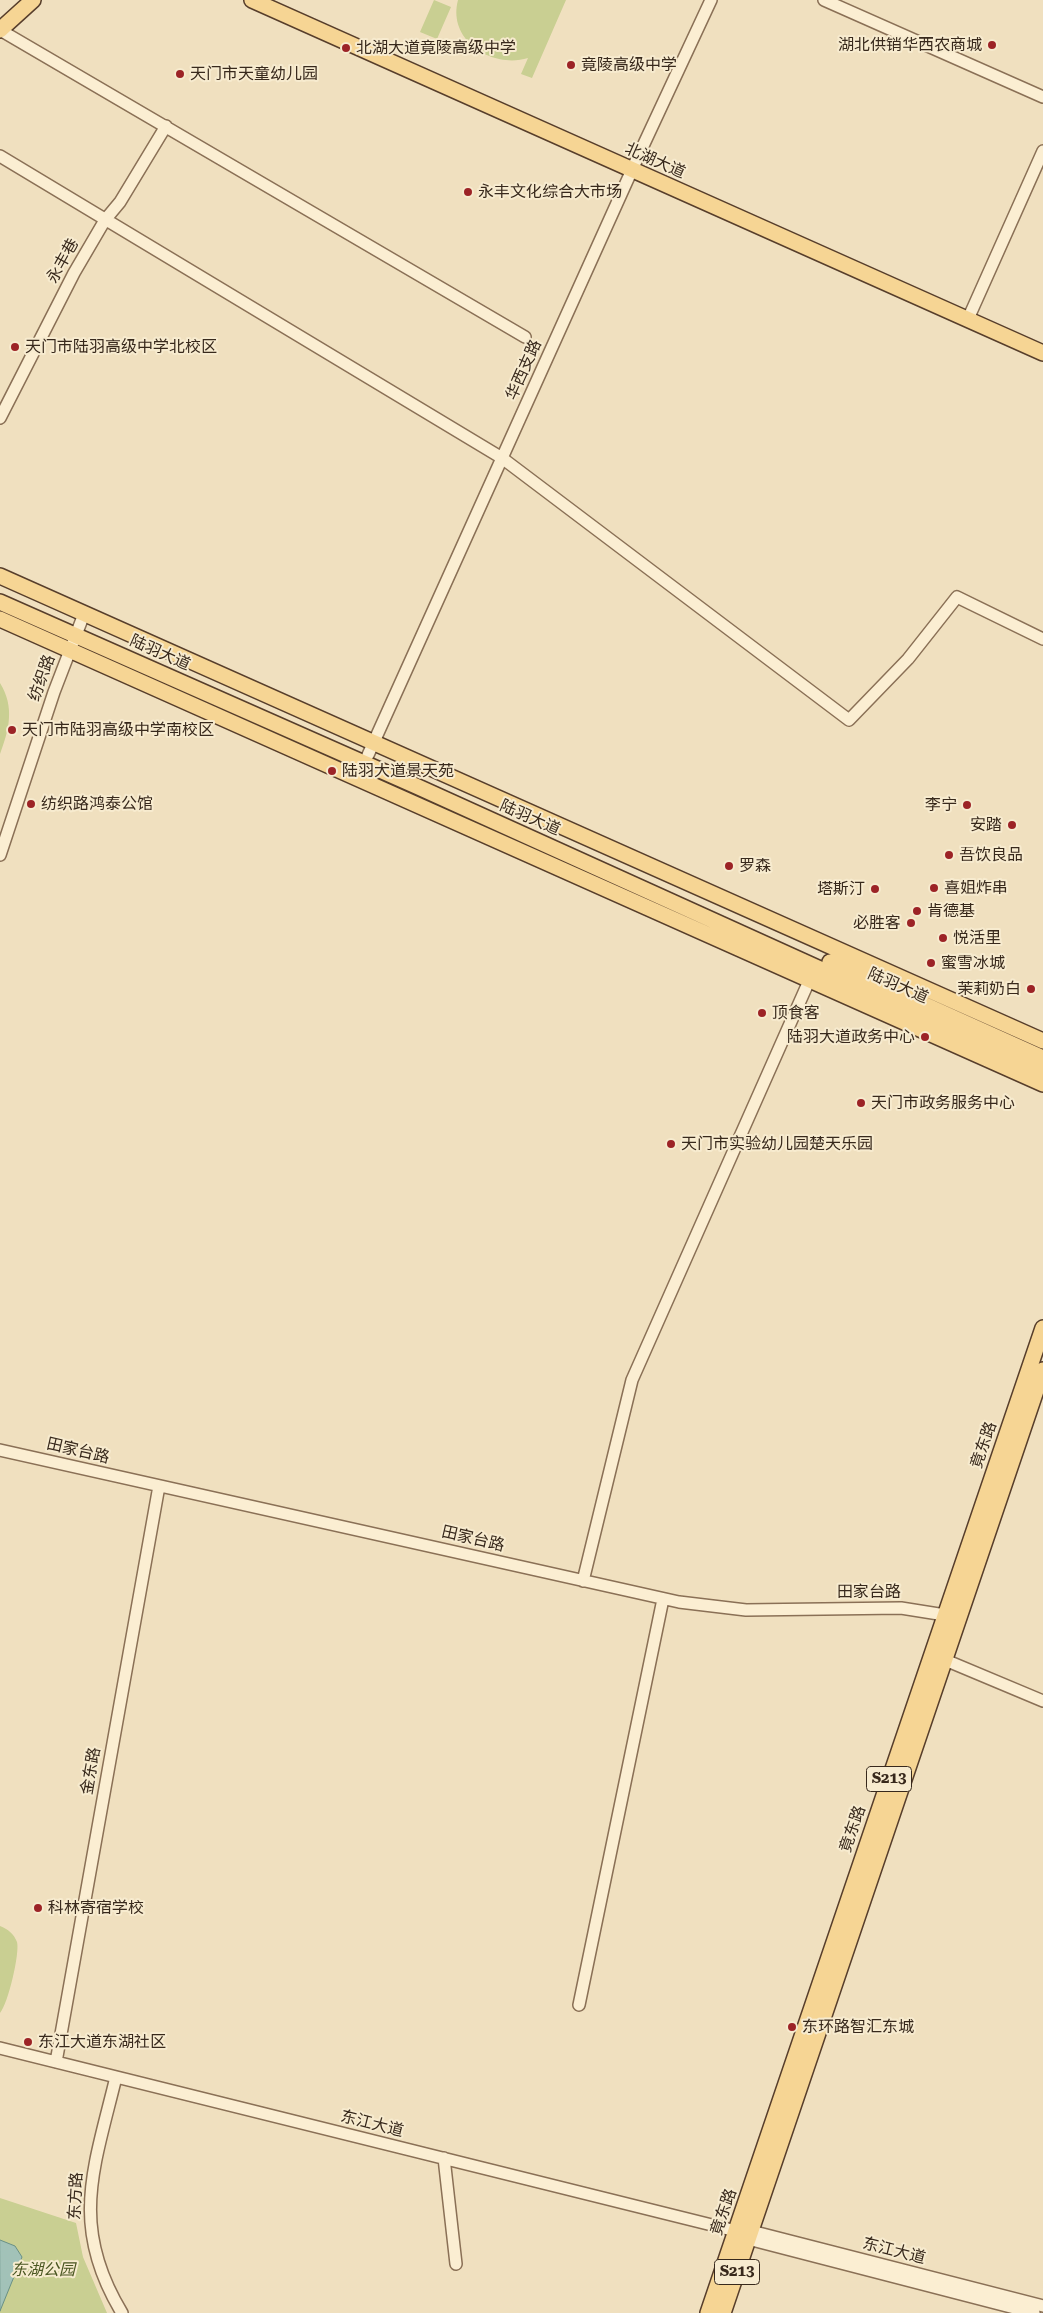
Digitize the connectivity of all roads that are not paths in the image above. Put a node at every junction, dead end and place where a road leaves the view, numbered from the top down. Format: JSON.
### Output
{"nodes":[{"id":1,"x":18,"y":0,"type":"edge"},
{"id":2,"x":33,"y":0,"type":"edge"},
{"id":3,"x":252,"y":0,"type":"edge"},
{"id":4,"x":276,"y":0,"type":"edge"},
{"id":5,"x":711,"y":0,"type":"edge"},
{"id":6,"x":824,"y":0,"type":"edge"},
{"id":7,"x":0,"y":17,"type":"edge"},
{"id":8,"x":0,"y":30,"type":"edge"},
{"id":9,"x":1043,"y":96,"type":"edge"},
{"id":10,"x":166,"y":126,"type":"junction"},
{"id":11,"x":1043,"y":151,"type":"edge"},
{"id":12,"x":0,"y":156,"type":"edge"},
{"id":13,"x":634,"y":165,"type":"junction"},
{"id":14,"x":105,"y":220,"type":"junction"},
{"id":15,"x":970,"y":315,"type":"junction"},
{"id":16,"x":525,"y":337,"type":"dead end"},
{"id":17,"x":1043,"y":343,"type":"edge"},
{"id":18,"x":1043,"y":353,"type":"edge"},
{"id":19,"x":0,"y":418,"type":"edge"},
{"id":20,"x":502,"y":458,"type":"junction"},
{"id":21,"x":0,"y":576,"type":"edge"},
{"id":22,"x":0,"y":592,"type":"edge"},
{"id":23,"x":0,"y":602,"type":"edge"},
{"id":24,"x":0,"y":619,"type":"edge"},
{"id":25,"x":80,"y":625,"type":"junction"},
{"id":26,"x":1043,"y":639,"type":"edge"},
{"id":27,"x":70,"y":650,"type":"junction"},
{"id":28,"x":371,"y":748,"type":"junction"},
{"id":29,"x":0,"y":855,"type":"edge"},
{"id":30,"x":809,"y":981,"type":"junction"},
{"id":31,"x":1043,"y":1041,"type":"edge"},
{"id":32,"x":1043,"y":1058,"type":"edge"},
{"id":33,"x":1043,"y":1070,"type":"edge"},
{"id":34,"x":1043,"y":1084,"type":"edge"},
{"id":35,"x":1043,"y":1328,"type":"edge"},
{"id":36,"x":1043,"y":1370,"type":"edge"},
{"id":37,"x":0,"y":1450,"type":"edge"},
{"id":38,"x":159,"y":1486,"type":"junction"},
{"id":39,"x":583,"y":1580,"type":"junction"},
{"id":40,"x":663,"y":1599,"type":"junction"},
{"id":41,"x":945,"y":1615,"type":"junction"},
{"id":42,"x":938,"y":1657,"type":"junction"},
{"id":43,"x":1043,"y":1701,"type":"edge"},
{"id":44,"x":579,"y":2006,"type":"dead end"},
{"id":45,"x":0,"y":2048,"type":"edge"},
{"id":46,"x":56,"y":2062,"type":"junction"},
{"id":47,"x":116,"y":2077,"type":"junction"},
{"id":48,"x":444,"y":2158,"type":"junction"},
{"id":49,"x":745,"y":2234,"type":"junction"},
{"id":50,"x":456,"y":2264,"type":"dead end"},
{"id":51,"x":1043,"y":2306,"type":"edge"},
{"id":52,"x":122,"y":2313,"type":"edge"},
{"id":53,"x":708,"y":2313,"type":"edge"},
{"id":54,"x":723,"y":2313,"type":"edge"},
{"id":55,"x":1034,"y":2313,"type":"edge"}],
"edges":[{"from":1,"to":7,"type":"main road"},
{"from":2,"to":8,"type":"main road"},
{"from":3,"to":13,"type":"main road","name":"北湖大道"},
{"from":4,"to":13,"type":"main road","name":"北湖大道"},
{"from":5,"to":13,"type":"street","name":"华西支路"},
{"from":6,"to":9,"type":"street"},
{"from":8,"to":10,"type":"street"},
{"from":10,"to":14,"type":"street","name":"永丰巷"},
{"from":10,"to":16,"type":"street"},
{"from":11,"to":15,"type":"street"},
{"from":12,"to":14,"type":"street"},
{"from":13,"to":15,"type":"main road","name":"北湖大道"},
{"from":13,"to":20,"type":"street","name":"华西支路"},
{"from":14,"to":19,"type":"street","name":"永丰巷"},
{"from":14,"to":20,"type":"street"},
{"from":15,"to":17,"type":"main road","name":"北湖大道"},
{"from":15,"to":18,"type":"main road","name":"北湖大道"},
{"from":20,"to":26,"type":"street"},
{"from":20,"to":28,"type":"street","name":"华西支路"},
{"from":21,"to":25,"type":"main road"},
{"from":22,"to":25,"type":"main road","name":"陆羽大道"},
{"from":23,"to":25,"type":"main road","name":"陆羽大道"},
{"from":24,"to":27,"type":"main road"},
{"from":25,"to":27,"type":"street","name":"纺织路"},
{"from":25,"to":28,"type":"main road"},
{"from":25,"to":33,"type":"main road","name":"陆羽大道"},
{"from":27,"to":29,"type":"street","name":"纺织路"},
{"from":27,"to":30,"type":"main road"},
{"from":28,"to":31,"type":"main road"},
{"from":28,"to":32,"type":"main road","name":"陆羽大道"},
{"from":30,"to":34,"type":"main road"},
{"from":30,"to":39,"type":"street"},
{"from":35,"to":41,"type":"main road","name":"竟东路","number":"S213"},
{"from":36,"to":42,"type":"main road","name":"竟东路","number":"S213"},
{"from":37,"to":38,"type":"street","name":"田家台路"},
{"from":38,"to":39,"type":"street","name":"田家台路"},
{"from":38,"to":46,"type":"street","name":"金东路"},
{"from":39,"to":40,"type":"street","name":"田家台路"},
{"from":40,"to":41,"type":"street","name":"田家台路"},
{"from":40,"to":44,"type":"street"},
{"from":41,"to":42,"type":"main road","name":"竟东路","number":"S213"},
{"from":42,"to":43,"type":"street"},
{"from":42,"to":49,"type":"main road","name":"竟东路","number":"S213"},
{"from":45,"to":46,"type":"street","name":"东江大道"},
{"from":46,"to":47,"type":"street","name":"东江大道"},
{"from":47,"to":48,"type":"street","name":"东江大道"},
{"from":47,"to":52,"type":"street","name":"东方路"},
{"from":48,"to":49,"type":"street","name":"东江大道"},
{"from":48,"to":50,"type":"street"},
{"from":49,"to":51,"type":"street","name":"东江大道"},
{"from":49,"to":53,"type":"main road","name":"竟东路","number":"S213"},
{"from":49,"to":54,"type":"main road","name":"竟东路","number":"S213"},
{"from":49,"to":55,"type":"street","name":"东江大道"}]}
